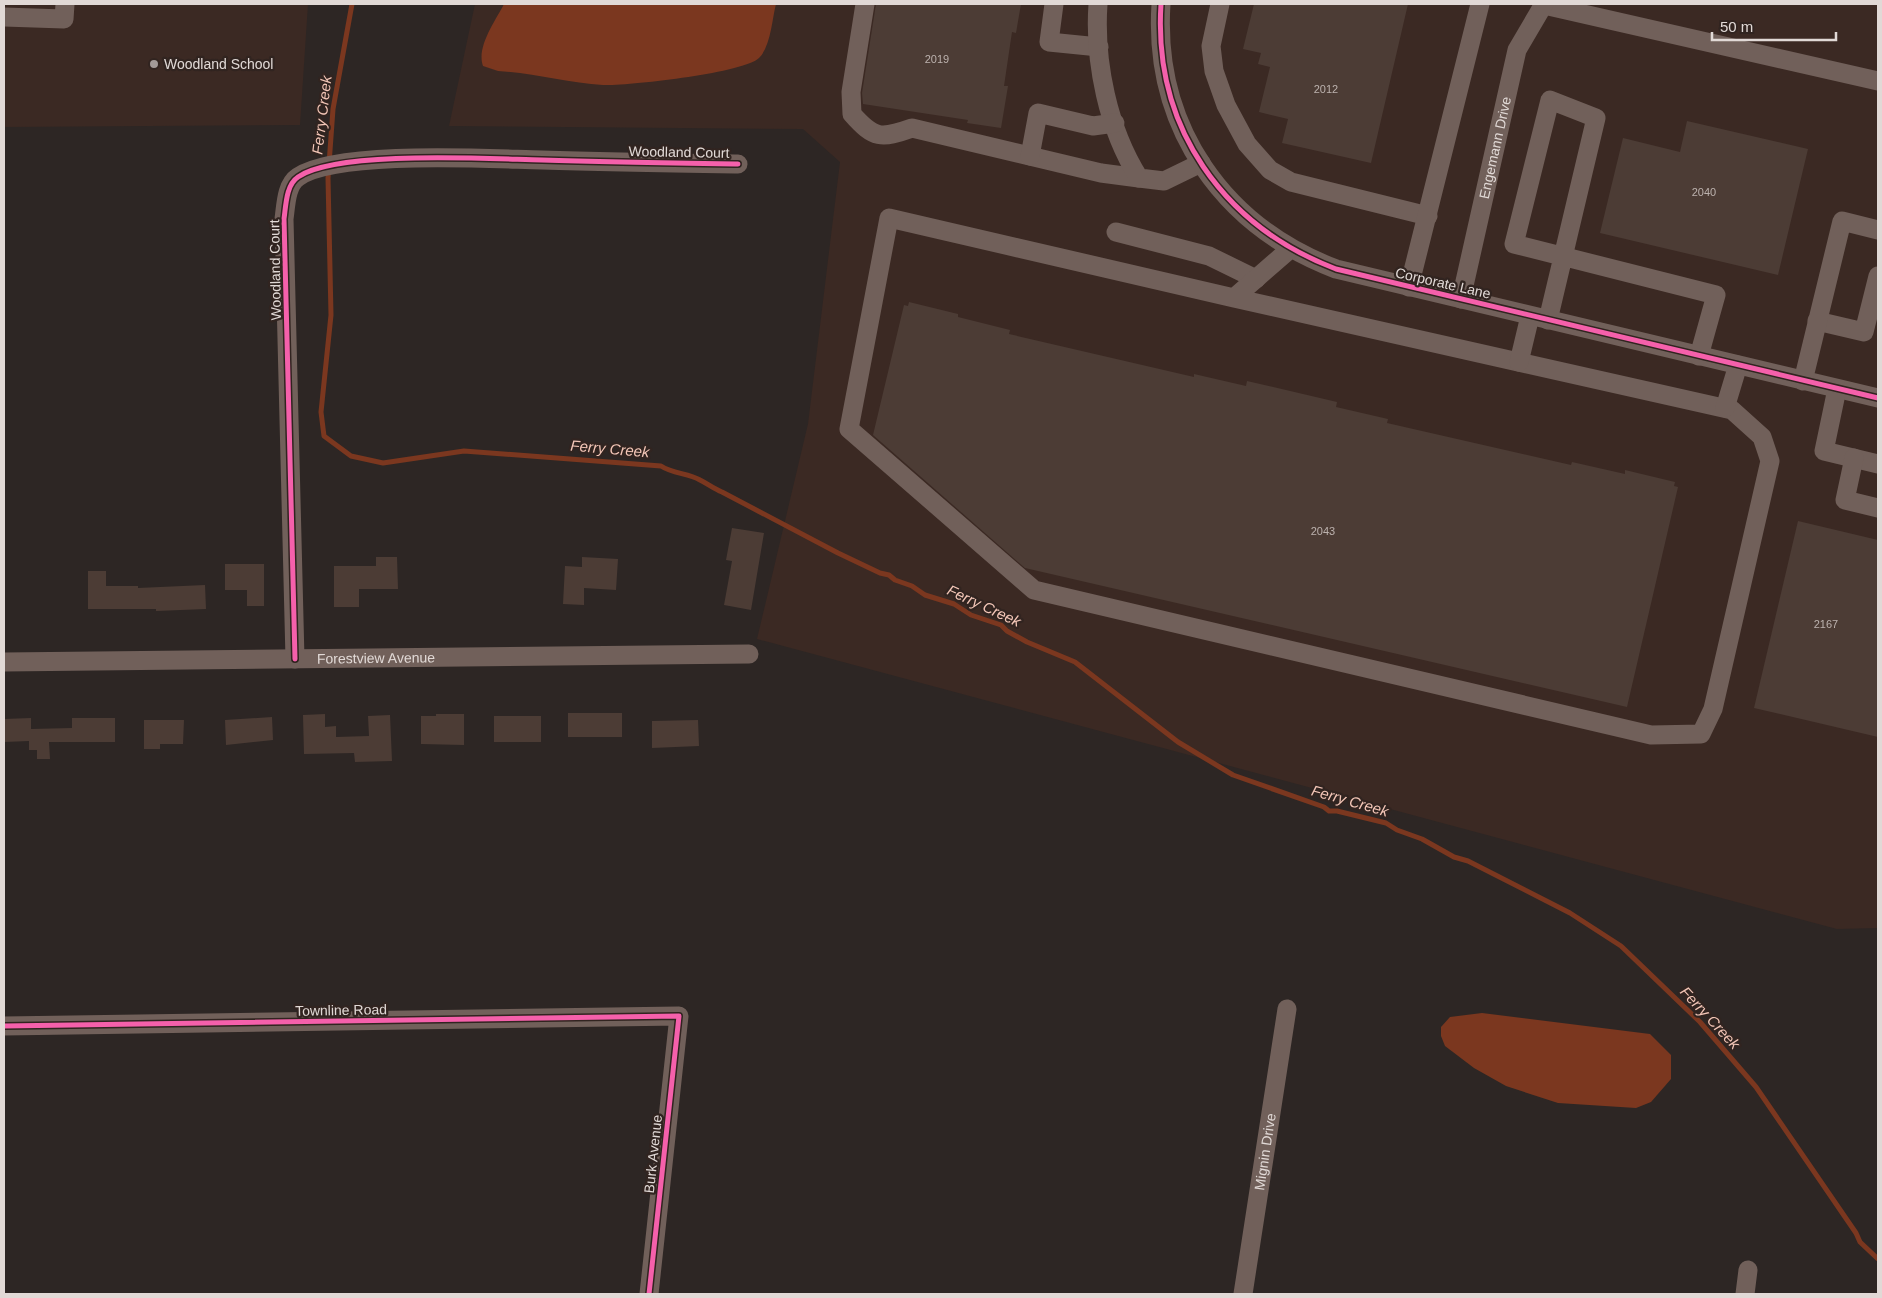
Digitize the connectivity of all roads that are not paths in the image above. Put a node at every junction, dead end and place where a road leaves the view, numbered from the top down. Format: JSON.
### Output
{"nodes":[{"id":1,"x":65,"y":4,"type":"edge"},
{"id":2,"x":865,"y":4,"type":"edge"},
{"id":3,"x":1054,"y":4,"type":"edge"},
{"id":4,"x":1098,"y":4,"type":"edge"},
{"id":5,"x":1161,"y":4,"type":"edge"},
{"id":6,"x":1220,"y":4,"type":"edge"},
{"id":7,"x":1480,"y":4,"type":"edge"},
{"id":8,"x":1544,"y":4,"type":"edge"},
{"id":9,"x":4,"y":17,"type":"edge"},
{"id":10,"x":1100,"y":47,"type":"junction"},
{"id":11,"x":1878,"y":81,"type":"edge"},
{"id":12,"x":1115,"y":123,"type":"junction"},
{"id":13,"x":1030,"y":156,"type":"junction"},
{"id":14,"x":1201,"y":163,"type":"junction"},
{"id":15,"x":738,"y":164,"type":"dead end"},
{"id":16,"x":1140,"y":178,"type":"junction"},
{"id":17,"x":1428,"y":216,"type":"junction"},
{"id":18,"x":1878,"y":230,"type":"edge"},
{"id":19,"x":1116,"y":232,"type":"dead end"},
{"id":20,"x":1290,"y":249,"type":"junction"},
{"id":21,"x":1563,"y":256,"type":"junction"},
{"id":22,"x":1878,"y":276,"type":"edge"},
{"id":23,"x":1256,"y":279,"type":"junction"},
{"id":24,"x":1409,"y":287,"type":"junction"},
{"id":25,"x":1234,"y":298,"type":"junction"},
{"id":26,"x":1461,"y":299,"type":"junction"},
{"id":27,"x":1539,"y":318,"type":"junction"},
{"id":28,"x":1818,"y":321,"type":"junction"},
{"id":29,"x":1699,"y":356,"type":"junction"},
{"id":30,"x":1519,"y":362,"type":"junction"},
{"id":31,"x":1738,"y":365,"type":"junction"},
{"id":32,"x":1803,"y":380,"type":"junction"},
{"id":33,"x":1837,"y":389,"type":"junction"},
{"id":34,"x":1878,"y":398,"type":"edge"},
{"id":35,"x":1725,"y":408,"type":"junction"},
{"id":36,"x":1854,"y":458,"type":"junction"},
{"id":37,"x":1878,"y":464,"type":"edge"},
{"id":38,"x":1878,"y":508,"type":"edge"},
{"id":39,"x":749,"y":654,"type":"dead end"},
{"id":40,"x":295,"y":659,"type":"junction"},
{"id":41,"x":4,"y":662,"type":"edge"},
{"id":42,"x":1287,"y":1009,"type":"dead end"},
{"id":43,"x":679,"y":1016,"type":"joint"},
{"id":44,"x":4,"y":1026,"type":"edge"},
{"id":45,"x":1748,"y":1270,"type":"dead end"},
{"id":46,"x":649,"y":1294,"type":"edge"},
{"id":47,"x":1243,"y":1294,"type":"edge"},
{"id":48,"x":1745,"y":1294,"type":"edge"}],
"edges":[{"from":1,"to":9,"type":"street"},
{"from":2,"to":13,"type":"street"},
{"from":3,"to":10,"type":"street"},
{"from":4,"to":10,"type":"street"},
{"from":5,"to":14,"type":"street","name":"Corporate Lane"},
{"from":6,"to":17,"type":"street"},
{"from":7,"to":17,"type":"street"},
{"from":8,"to":11,"type":"street"},
{"from":8,"to":26,"type":"street","name":"Engemann Drive"},
{"from":10,"to":12,"type":"street"},
{"from":12,"to":13,"type":"street"},
{"from":12,"to":16,"type":"street"},
{"from":13,"to":16,"type":"street"},
{"from":14,"to":16,"type":"street"},
{"from":14,"to":20,"type":"street","name":"Corporate Lane"},
{"from":15,"to":40,"type":"street","name":"Woodland Court"},
{"from":17,"to":24,"type":"street"},
{"from":18,"to":28,"type":"street"},
{"from":19,"to":23,"type":"street"},
{"from":20,"to":23,"type":"street"},
{"from":20,"to":24,"type":"street","name":"Corporate Lane"},
{"from":21,"to":21,"type":"street"},
{"from":21,"to":27,"type":"street"},
{"from":21,"to":29,"type":"street"},
{"from":22,"to":28,"type":"street"},
{"from":23,"to":25,"type":"street"},
{"from":24,"to":26,"type":"street","name":"Corporate Lane"},
{"from":25,"to":30,"type":"street"},
{"from":25,"to":35,"type":"street"},
{"from":26,"to":27,"type":"street","name":"Corporate Lane"},
{"from":27,"to":29,"type":"street","name":"Corporate Lane"},
{"from":27,"to":30,"type":"street"},
{"from":28,"to":32,"type":"street"},
{"from":29,"to":31,"type":"street","name":"Corporate Lane"},
{"from":30,"to":35,"type":"street"},
{"from":31,"to":32,"type":"street","name":"Corporate Lane"},
{"from":31,"to":35,"type":"street"},
{"from":32,"to":33,"type":"street","name":"Corporate Lane"},
{"from":33,"to":34,"type":"street","name":"Corporate Lane"},
{"from":33,"to":36,"type":"street"},
{"from":36,"to":37,"type":"street"},
{"from":36,"to":38,"type":"street"},
{"from":39,"to":40,"type":"street","name":"Forestview Avenue"},
{"from":40,"to":41,"type":"street","name":"Forestview Avenue"},
{"from":42,"to":47,"type":"street","name":"Mignin Drive"},
{"from":43,"to":44,"type":"street","name":"Townline Road"},
{"from":43,"to":46,"type":"street","name":"Burk Avenue"},
{"from":45,"to":48,"type":"street"}]}
